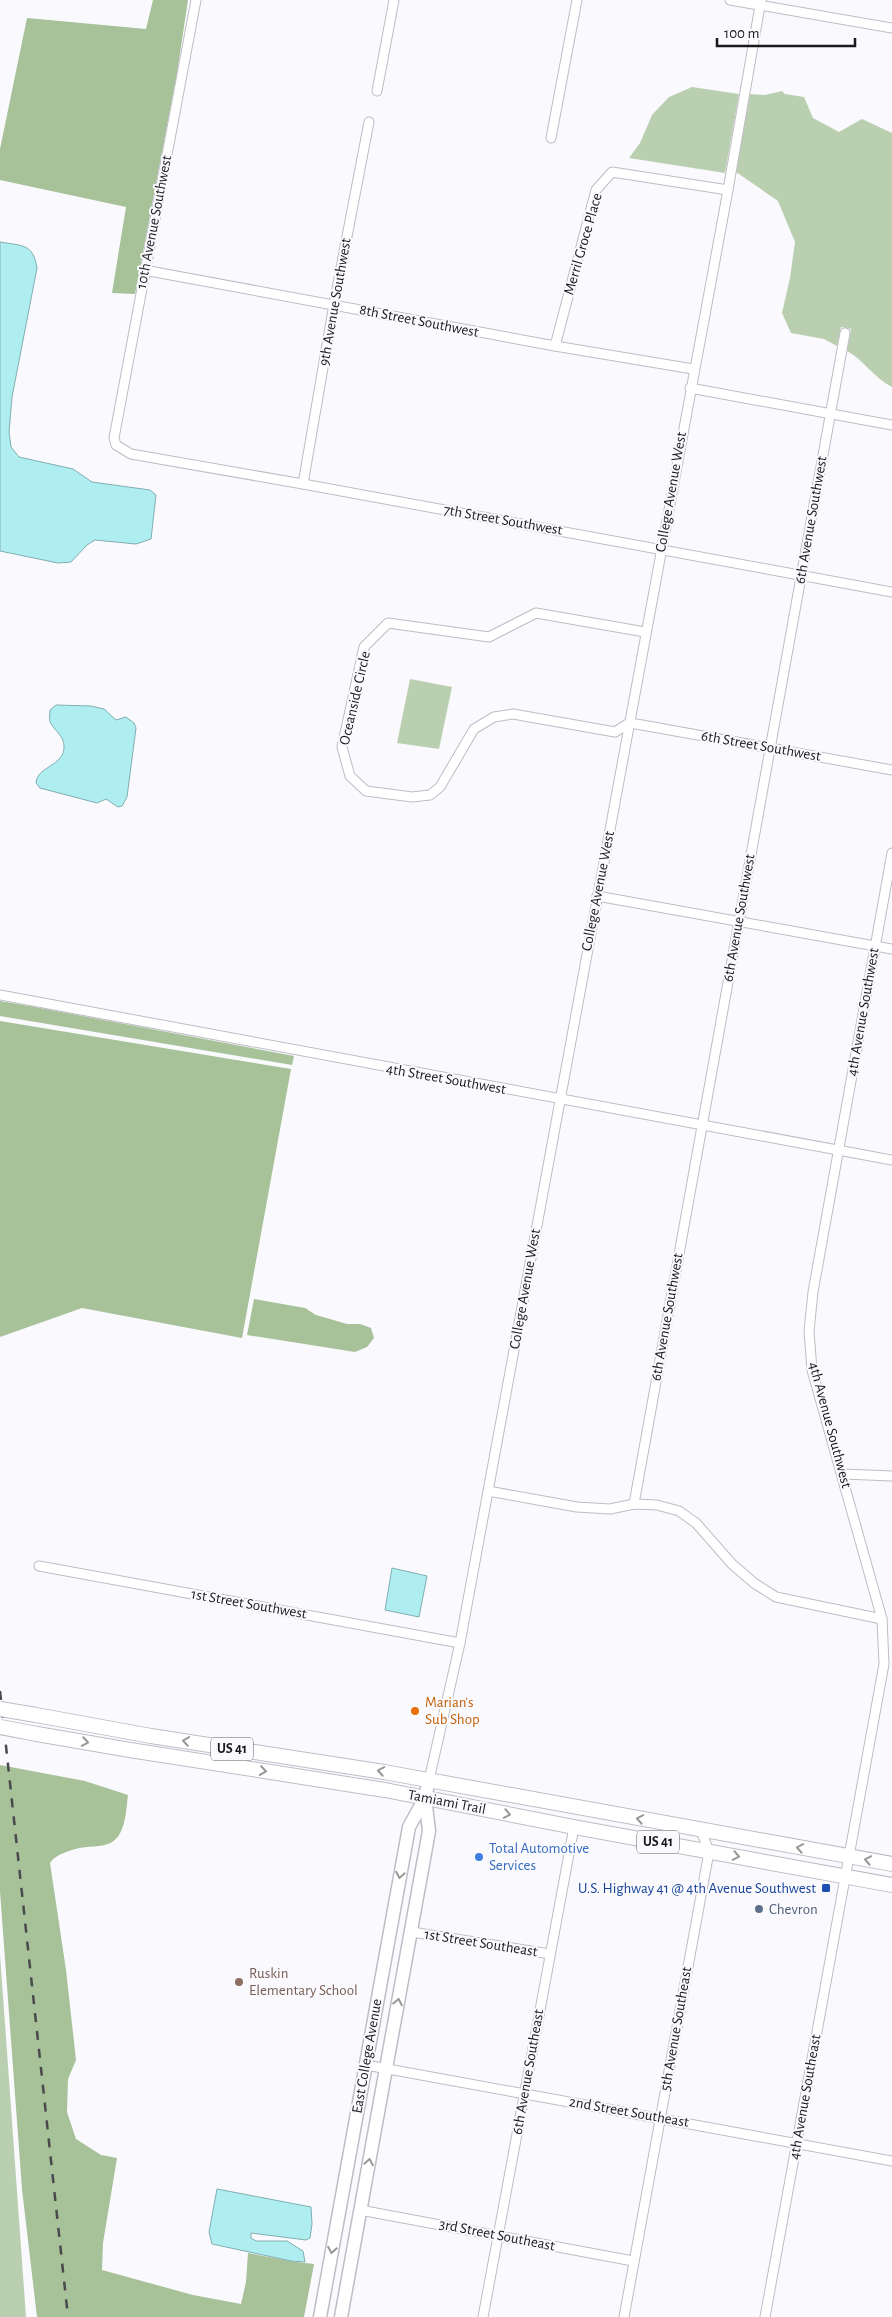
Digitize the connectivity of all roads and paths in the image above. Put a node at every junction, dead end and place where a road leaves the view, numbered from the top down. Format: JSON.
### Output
{"nodes":[{"id":1,"x":196,"y":0,"type":"edge"},
{"id":2,"x":394,"y":0,"type":"edge"},
{"id":3,"x":576,"y":0,"type":"edge"},
{"id":4,"x":730,"y":0,"type":"edge"},
{"id":5,"x":760,"y":3,"type":"edge"},
{"id":6,"x":892,"y":28,"type":"edge"},
{"id":7,"x":377,"y":91,"type":"dead end"},
{"id":8,"x":369,"y":122,"type":"dead end"},
{"id":9,"x":551,"y":138,"type":"dead end"},
{"id":10,"x":728,"y":190,"type":"junction"},
{"id":11,"x":144,"y":270,"type":"junction"},
{"id":12,"x":334,"y":304,"type":"junction"},
{"id":13,"x":845,"y":333,"type":"dead end"},
{"id":14,"x":555,"y":346,"type":"junction"},
{"id":15,"x":693,"y":369,"type":"junction"},
{"id":16,"x":690,"y":388,"type":"junction"},
{"id":17,"x":830,"y":414,"type":"junction"},
{"id":18,"x":892,"y":424,"type":"edge"},
{"id":19,"x":116,"y":445,"type":"joint"},
{"id":20,"x":302,"y":484,"type":"junction"},
{"id":21,"x":660,"y":549,"type":"junction"},
{"id":22,"x":801,"y":575,"type":"junction"},
{"id":23,"x":892,"y":592,"type":"edge"},
{"id":24,"x":645,"y":632,"type":"junction"},
{"id":25,"x":629,"y":723,"type":"junction"},
{"id":26,"x":770,"y":748,"type":"junction"},
{"id":27,"x":892,"y":770,"type":"edge"},
{"id":28,"x":892,"y":853,"type":"edge"},
{"id":29,"x":597,"y":896,"type":"junction"},
{"id":30,"x":739,"y":921,"type":"junction"},
{"id":31,"x":875,"y":946,"type":"junction"},
{"id":32,"x":892,"y":949,"type":"edge"},
{"id":33,"x":0,"y":995,"type":"edge"},
{"id":34,"x":559,"y":1100,"type":"junction"},
{"id":35,"x":702,"y":1126,"type":"junction"},
{"id":36,"x":838,"y":1150,"type":"junction"},
{"id":37,"x":892,"y":1160,"type":"edge"},
{"id":38,"x":843,"y":1474,"type":"junction"},
{"id":39,"x":892,"y":1476,"type":"edge"},
{"id":40,"x":488,"y":1491,"type":"junction"},
{"id":41,"x":634,"y":1504,"type":"junction"},
{"id":42,"x":39,"y":1566,"type":"dead end"},
{"id":43,"x":882,"y":1619,"type":"junction"},
{"id":44,"x":460,"y":1643,"type":"junction"},
{"id":45,"x":0,"y":1709,"type":"edge"},
{"id":46,"x":0,"y":1727,"type":"edge"},
{"id":47,"x":429,"y":1780,"type":"junction"},
{"id":48,"x":425,"y":1798,"type":"junction"},
{"id":49,"x":599,"y":1811,"type":"junction"},
{"id":50,"x":574,"y":1828,"type":"junction"},
{"id":51,"x":701,"y":1830,"type":"junction"},
{"id":52,"x":709,"y":1852,"type":"junction"},
{"id":53,"x":848,"y":1856,"type":"junction"},
{"id":54,"x":892,"y":1864,"type":"edge"},
{"id":55,"x":844,"y":1876,"type":"junction"},
{"id":56,"x":892,"y":1885,"type":"edge"},
{"id":57,"x":412,"y":1932,"type":"junction"},
{"id":58,"x":550,"y":1954,"type":"junction"},
{"id":59,"x":366,"y":2065,"type":"junction"},
{"id":60,"x":386,"y":2068,"type":"junction"},
{"id":61,"x":524,"y":2094,"type":"junction"},
{"id":62,"x":660,"y":2117,"type":"junction"},
{"id":63,"x":797,"y":2144,"type":"junction"},
{"id":64,"x":892,"y":2161,"type":"edge"},
{"id":65,"x":360,"y":2210,"type":"junction"},
{"id":66,"x":499,"y":2234,"type":"junction"},
{"id":67,"x":633,"y":2261,"type":"junction"},
{"id":68,"x":320,"y":2317,"type":"edge"},
{"id":69,"x":342,"y":2317,"type":"edge"},
{"id":70,"x":484,"y":2317,"type":"edge"},
{"id":71,"x":624,"y":2317,"type":"edge"},
{"id":72,"x":765,"y":2317,"type":"edge"}],
"edges":[{"from":1,"to":11,"type":"street","name":"10th Avenue Southwest"},
{"from":2,"to":7,"type":"street"},
{"from":3,"to":9,"type":"street"},
{"from":4,"to":5,"type":"street"},
{"from":5,"to":6,"type":"street"},
{"from":5,"to":10,"type":"street","name":"College Avenue West"},
{"from":8,"to":12,"type":"street","name":"9th Avenue Southwest"},
{"from":10,"to":14,"type":"street","name":"Merril Groce Place"},
{"from":10,"to":15,"type":"street","name":"College Avenue West"},
{"from":11,"to":12,"type":"street","name":"8th Street Southwest"},
{"from":11,"to":19,"type":"street","name":"10th Avenue Southwest"},
{"from":12,"to":14,"type":"street","name":"8th Street Southwest"},
{"from":12,"to":20,"type":"street","name":"9th Avenue Southwest"},
{"from":13,"to":17,"type":"street","name":"6th Avenue Southwest"},
{"from":14,"to":15,"type":"street","name":"8th Street Southwest"},
{"from":15,"to":16,"type":"street","name":"College Avenue West"},
{"from":16,"to":17,"type":"street"},
{"from":16,"to":21,"type":"street","name":"College Avenue West"},
{"from":17,"to":18,"type":"street"},
{"from":17,"to":22,"type":"street","name":"6th Avenue Southwest"},
{"from":19,"to":20,"type":"street","name":"7th Street Southwest"},
{"from":20,"to":21,"type":"street","name":"7th Street Southwest"},
{"from":21,"to":22,"type":"street","name":"7th Street Southwest"},
{"from":21,"to":24,"type":"street","name":"College Avenue West"},
{"from":22,"to":23,"type":"street","name":"7th Street Southwest"},
{"from":22,"to":26,"type":"street","name":"6th Avenue Southwest"},
{"from":24,"to":25,"type":"street","name":"College Avenue West"},
{"from":24,"to":25,"type":"street","name":"Oceanside Circle"},
{"from":25,"to":26,"type":"street","name":"6th Street Southwest"},
{"from":25,"to":29,"type":"street","name":"College Avenue West"},
{"from":26,"to":27,"type":"street","name":"6th Street Southwest"},
{"from":26,"to":30,"type":"street","name":"6th Avenue Southwest"},
{"from":28,"to":31,"type":"street","name":"4th Avenue Southwest"},
{"from":29,"to":30,"type":"street"},
{"from":29,"to":34,"type":"street","name":"College Avenue West"},
{"from":30,"to":31,"type":"street"},
{"from":30,"to":35,"type":"street","name":"6th Avenue Southwest"},
{"from":31,"to":32,"type":"street"},
{"from":31,"to":36,"type":"street","name":"4th Avenue Southwest"},
{"from":33,"to":34,"type":"street","name":"4th Street Southwest"},
{"from":34,"to":35,"type":"street","name":"4th Street Southwest"},
{"from":34,"to":40,"type":"street","name":"College Avenue West"},
{"from":35,"to":36,"type":"street","name":"4th Street Southwest"},
{"from":35,"to":41,"type":"street","name":"6th Avenue Southwest"},
{"from":36,"to":37,"type":"street","name":"4th Street Southwest"},
{"from":36,"to":38,"type":"street","name":"4th Avenue Southwest"},
{"from":38,"to":39,"type":"street"},
{"from":38,"to":43,"type":"street","name":"4th Avenue Southwest"},
{"from":40,"to":41,"type":"street"},
{"from":40,"to":44,"type":"street","name":"College Avenue West"},
{"from":41,"to":43,"type":"street"},
{"from":42,"to":44,"type":"street","name":"1st Street Southwest"},
{"from":43,"to":53,"type":"street","name":"4th Avenue Southwest"},
{"from":44,"to":47,"type":"street","name":"College Avenue West"},
{"from":47,"to":45,"type":"main road","name":"Tamiami Trail","number":"US 41","one_way":true,"bridge":true},
{"from":46,"to":48,"type":"main road","name":"Tamiami Trail","number":"US 41","one_way":true,"bridge":true},
{"from":47,"to":48,"type":"main road","name":"East College Avenue"},
{"from":47,"to":49,"type":"main road","name":"Tamiami Trail","number":"US 41"},
{"from":48,"to":50,"type":"main road","name":"Tamiami Trail","number":"US 41","one_way":true},
{"from":48,"to":57,"type":"main road","name":"East College Avenue"},
{"from":48,"to":59,"type":"main road","name":"East College Avenue","one_way":true},
{"from":49,"to":50,"type":"main road"},
{"from":51,"to":49,"type":"main road","name":"Tamiami Trail","number":"US 41","one_way":true},
{"from":50,"to":52,"type":"main road","name":"Tamiami Trail","number":"US 41"},
{"from":50,"to":58,"type":"street","name":"6th Avenue Southeast"},
{"from":51,"to":52,"type":"street"},
{"from":53,"to":51,"type":"main road","name":"Tamiami Trail","number":"US 41","one_way":true},
{"from":52,"to":55,"type":"main road","name":"Tamiami Trail","number":"US 41","one_way":true},
{"from":52,"to":62,"type":"street","name":"5th Avenue Southeast"},
{"from":54,"to":53,"type":"main road","name":"Tamiami Trail","number":"US 41","one_way":true},
{"from":53,"to":55,"type":"street","name":"4th Avenue Southwest"},
{"from":55,"to":56,"type":"main road","name":"Tamiami Trail","number":"US 41"},
{"from":55,"to":63,"type":"street","name":"4th Avenue Southeast"},
{"from":57,"to":58,"type":"street","name":"1st Street Southeast"},
{"from":60,"to":57,"type":"main road","name":"East College Avenue","one_way":true},
{"from":58,"to":61,"type":"street","name":"6th Avenue Southeast"},
{"from":59,"to":60,"type":"street","name":"2nd Street Southeast"},
{"from":59,"to":68,"type":"main road","name":"East College Avenue","one_way":true},
{"from":60,"to":61,"type":"street","name":"2nd Street Southeast"},
{"from":65,"to":60,"type":"main road","name":"East College Avenue","one_way":true},
{"from":61,"to":62,"type":"street","name":"2nd Street Southeast"},
{"from":61,"to":66,"type":"street","name":"6th Avenue Southeast"},
{"from":62,"to":63,"type":"street","name":"2nd Street Southeast"},
{"from":62,"to":67,"type":"street","name":"5th Avenue Southeast"},
{"from":63,"to":64,"type":"street","name":"2nd Street Southeast"},
{"from":63,"to":72,"type":"street","name":"4th Avenue Southeast"},
{"from":65,"to":66,"type":"street","name":"3rd Street Southeast"},
{"from":65,"to":69,"type":"main road","name":"East College Avenue"},
{"from":66,"to":67,"type":"street","name":"3rd Street Southeast"},
{"from":66,"to":70,"type":"street","name":"6th Avenue Southeast"},
{"from":67,"to":71,"type":"street","name":"5th Avenue Southeast"}]}
